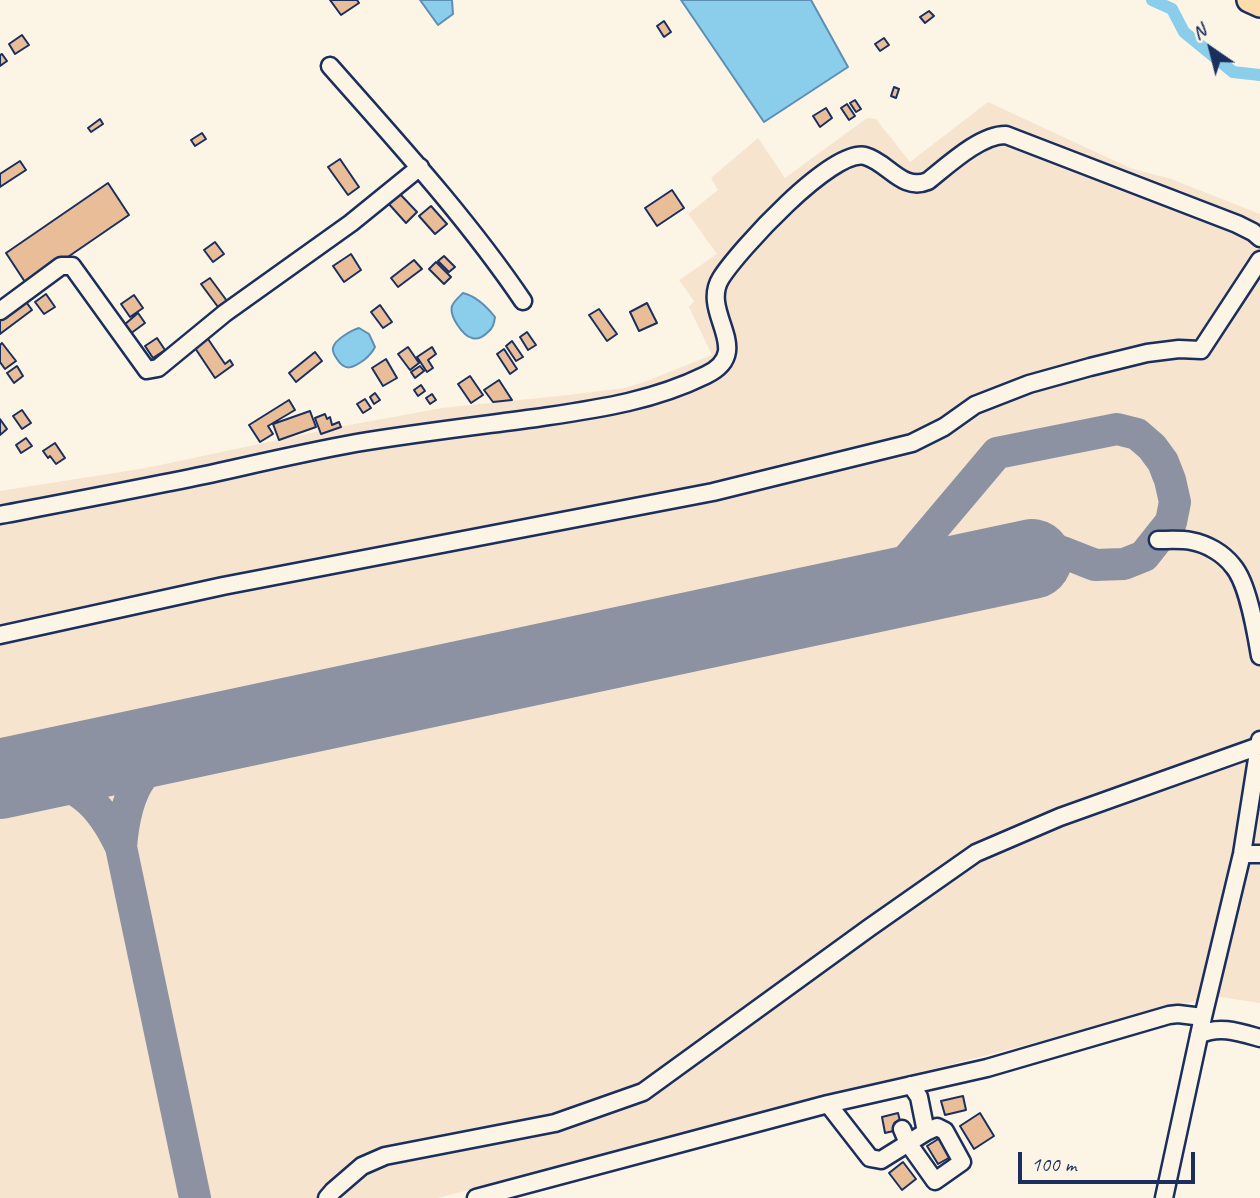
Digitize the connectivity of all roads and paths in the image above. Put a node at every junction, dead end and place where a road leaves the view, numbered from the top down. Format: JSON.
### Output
{"nodes":[{"id":1,"x":1249,"y":0,"type":"edge"},
{"id":2,"x":1260,"y":5,"type":"edge"},
{"id":3,"x":330,"y":66,"type":"dead end"},
{"id":4,"x":420,"y":167,"type":"junction"},
{"id":5,"x":1260,"y":238,"type":"edge"},
{"id":6,"x":1260,"y":260,"type":"edge"},
{"id":7,"x":523,"y":301,"type":"dead end"},
{"id":8,"x":0,"y":312,"type":"edge"},
{"id":9,"x":0,"y":515,"type":"edge"},
{"id":10,"x":1158,"y":540,"type":"dead end"},
{"id":11,"x":0,"y":635,"type":"edge"},
{"id":12,"x":1260,"y":656,"type":"edge"},
{"id":13,"x":1259,"y":743,"type":"edge"},
{"id":14,"x":1242,"y":854,"type":"junction"},
{"id":15,"x":1260,"y":854,"type":"edge"},
{"id":16,"x":1203,"y":1017,"type":"junction"},
{"id":17,"x":1199,"y":1035,"type":"junction"},
{"id":18,"x":1248,"y":1035,"type":"edge"},
{"id":19,"x":911,"y":1085,"type":"junction"},
{"id":20,"x":828,"y":1104,"type":"junction"},
{"id":21,"x":926,"y":1132,"type":"junction"},
{"id":22,"x":905,"y":1136,"type":"junction"},
{"id":23,"x":327,"y":1198,"type":"edge"},
{"id":24,"x":475,"y":1198,"type":"edge"},
{"id":25,"x":1164,"y":1198,"type":"edge"}],
"edges":[{"from":1,"to":2,"type":"highway"},
{"from":3,"to":4,"type":"street"},
{"from":4,"to":7,"type":"street"},
{"from":4,"to":8,"type":"street"},
{"from":5,"to":9,"type":"street"},
{"from":6,"to":11,"type":"street"},
{"from":10,"to":12,"type":"street"},
{"from":13,"to":14,"type":"street"},
{"from":13,"to":23,"type":"street"},
{"from":14,"to":15,"type":"street"},
{"from":14,"to":16,"type":"street"},
{"from":16,"to":17,"type":"street"},
{"from":16,"to":19,"type":"street"},
{"from":17,"to":18,"type":"street"},
{"from":17,"to":25,"type":"street"},
{"from":19,"to":20,"type":"street"},
{"from":19,"to":21,"type":"street"},
{"from":20,"to":22,"type":"street"},
{"from":20,"to":24,"type":"street"},
{"from":21,"to":22,"type":"street"},
{"from":21,"to":22,"type":"street"}]}
